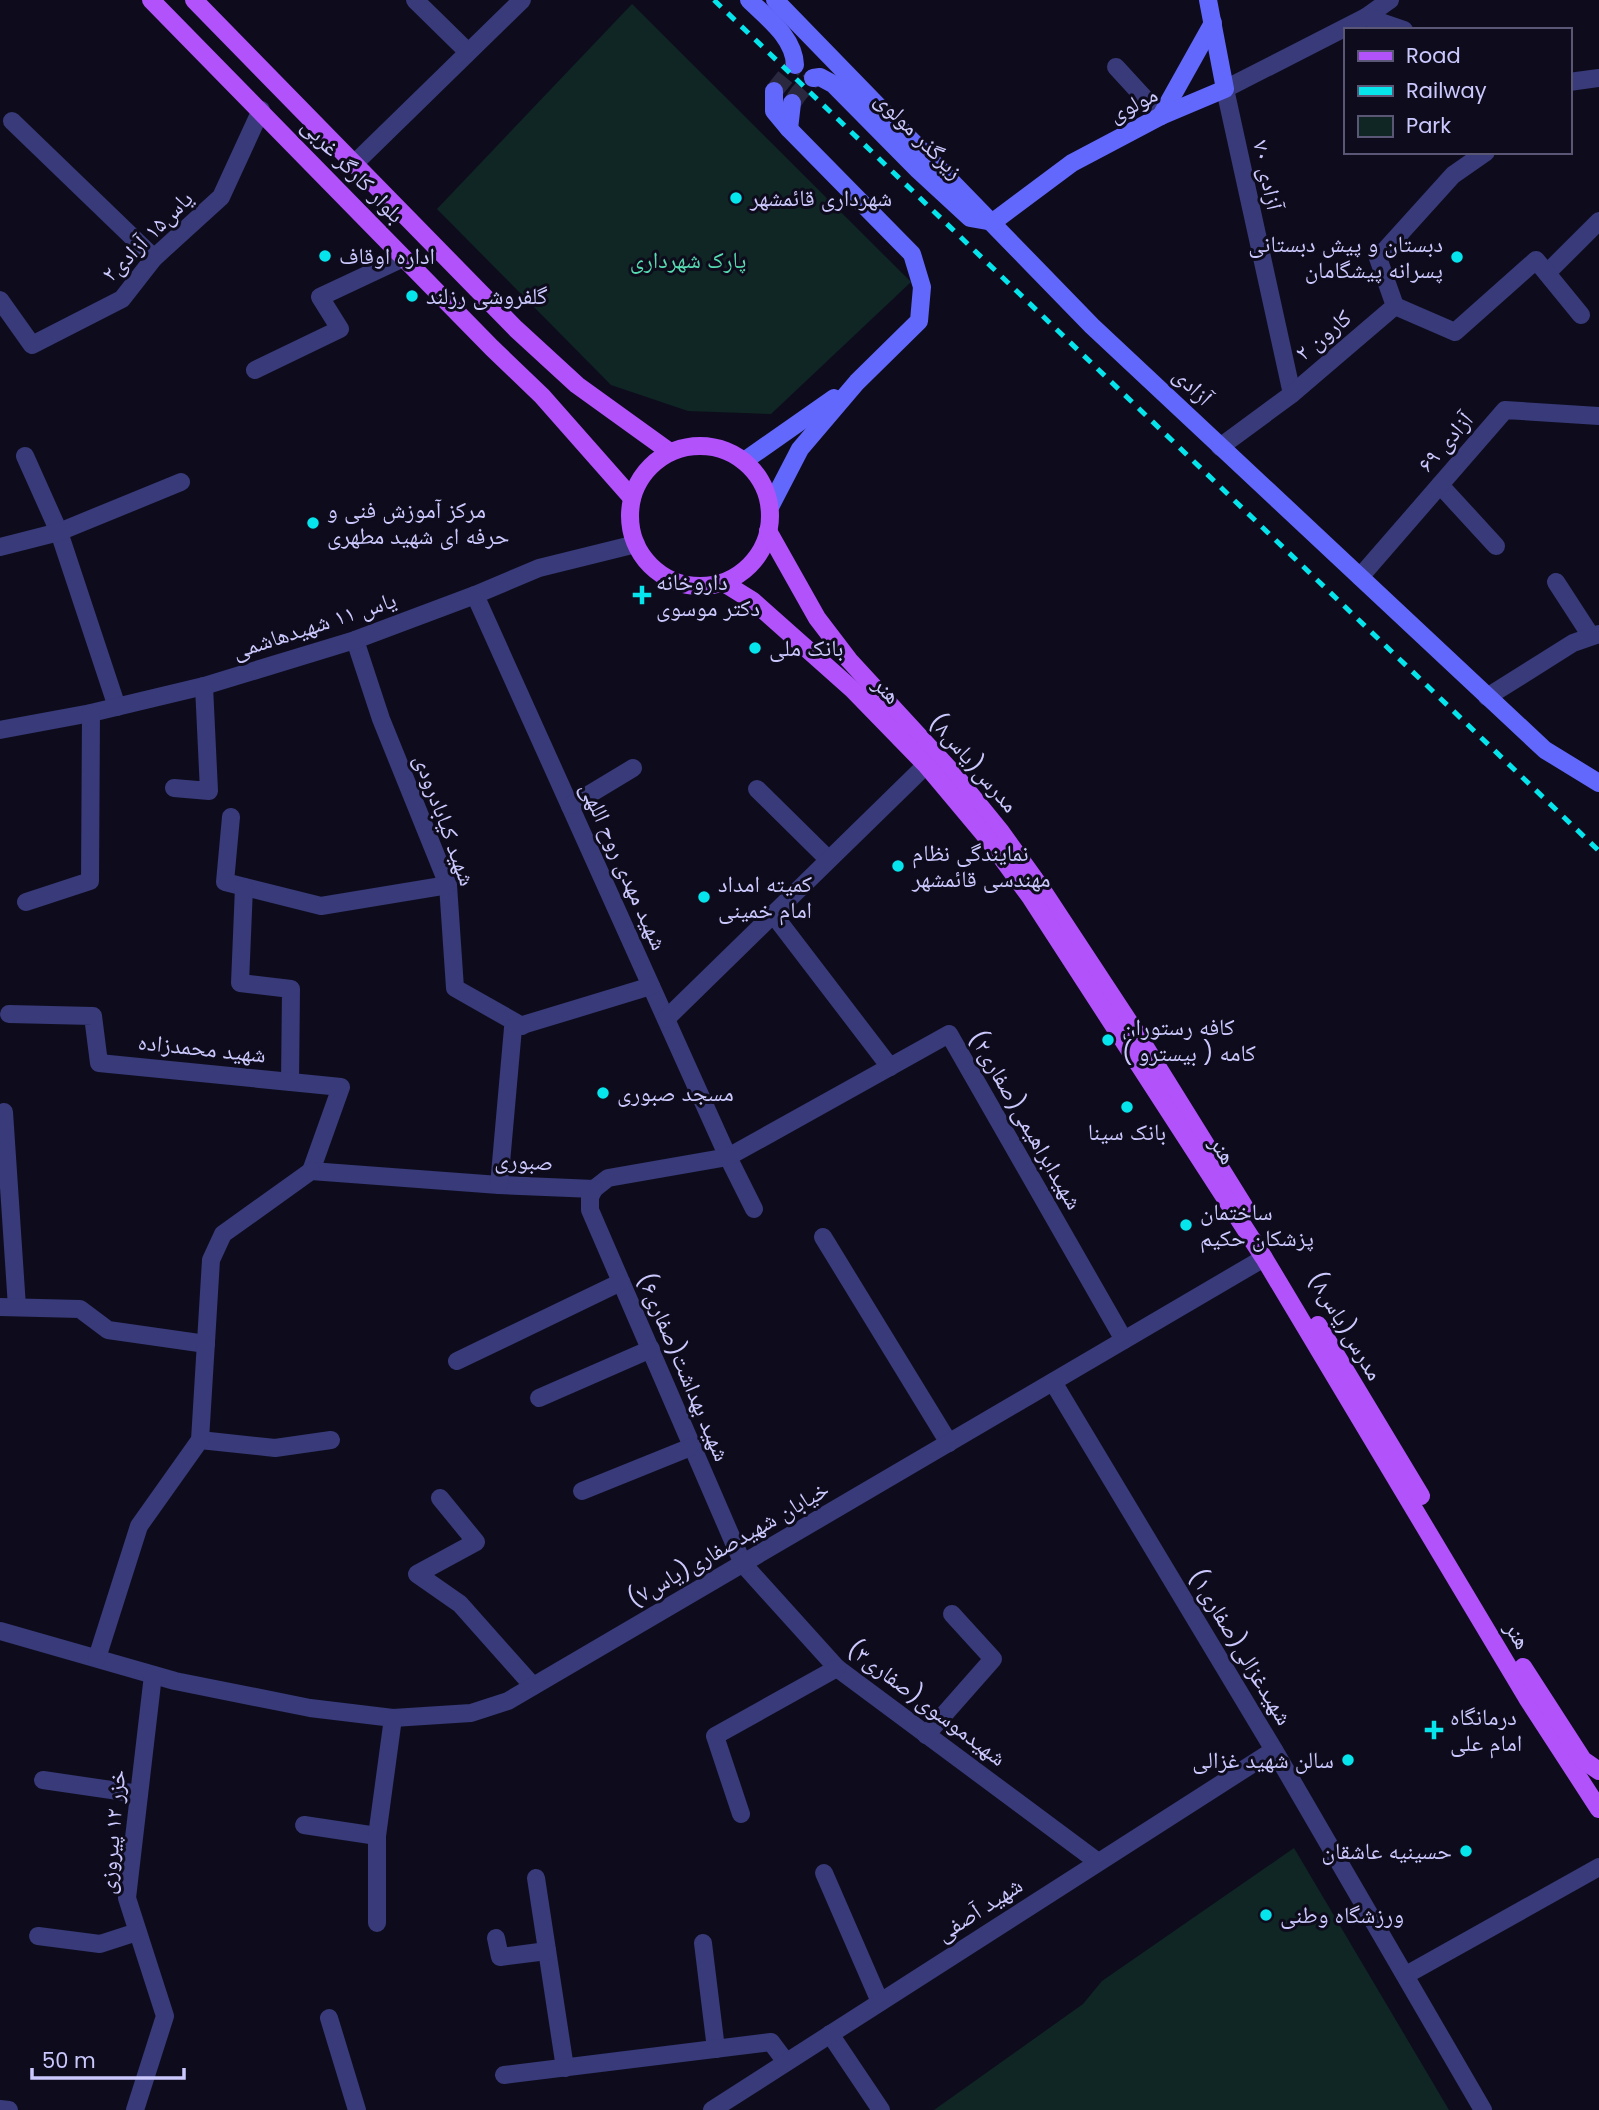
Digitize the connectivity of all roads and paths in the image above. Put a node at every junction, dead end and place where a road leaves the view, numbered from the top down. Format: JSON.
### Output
{"nodes":[{"id":1,"x":151,"y":0,"type":"edge"},
{"id":2,"x":194,"y":0,"type":"edge"},
{"id":3,"x":415,"y":0,"type":"edge"},
{"id":4,"x":522,"y":0,"type":"edge"},
{"id":5,"x":749,"y":0,"type":"edge"},
{"id":6,"x":775,"y":0,"type":"edge"},
{"id":7,"x":1208,"y":0,"type":"edge"},
{"id":8,"x":1390,"y":0,"type":"edge"},
{"id":9,"x":1366,"y":18,"type":"junction"},
{"id":10,"x":1213,"y":23,"type":"junction"},
{"id":11,"x":1346,"y":28,"type":"edge"},
{"id":12,"x":1398,"y":28,"type":"edge"},
{"id":13,"x":1344,"y":29,"type":"edge"},
{"id":14,"x":468,"y":52,"type":"junction"},
{"id":15,"x":795,"y":65,"type":"dead end"},
{"id":16,"x":1116,"y":67,"type":"dead end"},
{"id":17,"x":813,"y":78,"type":"dead end"},
{"id":18,"x":1595,"y":78,"type":"edge"},
{"id":19,"x":1571,"y":82,"type":"edge"},
{"id":20,"x":1225,"y":89,"type":"junction"},
{"id":21,"x":774,"y":91,"type":"dead end"},
{"id":22,"x":1571,"y":94,"type":"edge"},
{"id":23,"x":792,"y":103,"type":"tunnel mouth"},
{"id":24,"x":261,"y":110,"type":"junction"},
{"id":25,"x":1161,"y":116,"type":"junction"},
{"id":26,"x":12,"y":121,"type":"dead end"},
{"id":27,"x":789,"y":129,"type":"junction"},
{"id":28,"x":1483,"y":154,"type":"edge"},
{"id":29,"x":354,"y":164,"type":"junction"},
{"id":30,"x":1599,"y":221,"type":"edge"},
{"id":31,"x":993,"y":222,"type":"junction"},
{"id":32,"x":425,"y":236,"type":"junction"},
{"id":33,"x":154,"y":258,"type":"junction"},
{"id":34,"x":403,"y":258,"type":"junction"},
{"id":35,"x":1546,"y":273,"type":"junction"},
{"id":36,"x":0,"y":300,"type":"edge"},
{"id":37,"x":1395,"y":306,"type":"junction"},
{"id":38,"x":1581,"y":315,"type":"dead end"},
{"id":39,"x":255,"y":370,"type":"dead end"},
{"id":40,"x":857,"y":382,"type":"junction"},
{"id":41,"x":1292,"y":394,"type":"junction"},
{"id":42,"x":1599,"y":416,"type":"edge"},
{"id":43,"x":1220,"y":447,"type":"junction"},
{"id":44,"x":670,"y":452,"type":"junction"},
{"id":45,"x":25,"y":456,"type":"dead end"},
{"id":46,"x":744,"y":461,"type":"junction"},
{"id":47,"x":181,"y":482,"type":"dead end"},
{"id":48,"x":1440,"y":485,"type":"junction"},
{"id":49,"x":632,"y":498,"type":"junction"},
{"id":50,"x":771,"y":505,"type":"junction"},
{"id":51,"x":59,"y":531,"type":"junction"},
{"id":52,"x":768,"y":531,"type":"junction"},
{"id":53,"x":636,"y":544,"type":"junction"},
{"id":54,"x":1496,"y":546,"type":"dead end"},
{"id":55,"x":0,"y":547,"type":"edge"},
{"id":56,"x":1360,"y":577,"type":"junction"},
{"id":57,"x":1556,"y":582,"type":"dead end"},
{"id":58,"x":724,"y":583,"type":"junction"},
{"id":59,"x":475,"y":596,"type":"junction"},
{"id":60,"x":1595,"y":635,"type":"edge"},
{"id":61,"x":355,"y":640,"type":"junction"},
{"id":62,"x":865,"y":677,"type":"joint"},
{"id":63,"x":204,"y":686,"type":"junction"},
{"id":64,"x":1487,"y":697,"type":"junction"},
{"id":65,"x":117,"y":707,"type":"junction"},
{"id":66,"x":91,"y":713,"type":"junction"},
{"id":67,"x":0,"y":730,"type":"edge"},
{"id":68,"x":926,"y":765,"type":"junction"},
{"id":69,"x":634,"y":768,"type":"dead end"},
{"id":70,"x":1599,"y":783,"type":"edge"},
{"id":71,"x":174,"y":788,"type":"dead end"},
{"id":72,"x":757,"y":789,"type":"dead end"},
{"id":73,"x":570,"y":806,"type":"junction"},
{"id":74,"x":231,"y":817,"type":"dead end"},
{"id":75,"x":828,"y":859,"type":"junction"},
{"id":76,"x":448,"y":886,"type":"junction"},
{"id":77,"x":244,"y":887,"type":"junction"},
{"id":78,"x":26,"y":902,"type":"dead end"},
{"id":79,"x":773,"y":914,"type":"junction"},
{"id":80,"x":651,"y":986,"type":"junction"},
{"id":81,"x":9,"y":1014,"type":"dead end"},
{"id":82,"x":666,"y":1019,"type":"junction"},
{"id":83,"x":522,"y":1026,"type":"junction"},
{"id":84,"x":890,"y":1067,"type":"junction"},
{"id":85,"x":290,"y":1082,"type":"junction"},
{"id":86,"x":4,"y":1112,"type":"dead end"},
{"id":87,"x":728,"y":1157,"type":"junction"},
{"id":88,"x":312,"y":1171,"type":"junction"},
{"id":89,"x":499,"y":1185,"type":"junction"},
{"id":90,"x":594,"y":1188,"type":"junction"},
{"id":91,"x":754,"y":1209,"type":"dead end"},
{"id":92,"x":822,"y":1237,"type":"dead end"},
{"id":93,"x":6,"y":1241,"type":"edge"},
{"id":94,"x":1264,"y":1258,"type":"junction"},
{"id":95,"x":621,"y":1282,"type":"junction"},
{"id":96,"x":9,"y":1307,"type":"edge"},
{"id":97,"x":1124,"y":1340,"type":"junction"},
{"id":98,"x":206,"y":1344,"type":"junction"},
{"id":99,"x":651,"y":1349,"type":"junction"},
{"id":100,"x":457,"y":1361,"type":"dead end"},
{"id":101,"x":1053,"y":1382,"type":"junction"},
{"id":102,"x":539,"y":1398,"type":"dead end"},
{"id":103,"x":200,"y":1440,"type":"junction"},
{"id":104,"x":331,"y":1440,"type":"dead end"},
{"id":105,"x":949,"y":1443,"type":"junction"},
{"id":106,"x":691,"y":1447,"type":"junction"},
{"id":107,"x":582,"y":1491,"type":"dead end"},
{"id":108,"x":440,"y":1499,"type":"dead end"},
{"id":109,"x":743,"y":1564,"type":"junction"},
{"id":110,"x":952,"y":1614,"type":"dead end"},
{"id":111,"x":0,"y":1631,"type":"edge"},
{"id":112,"x":97,"y":1658,"type":"junction"},
{"id":113,"x":837,"y":1668,"type":"junction"},
{"id":114,"x":153,"y":1675,"type":"junction"},
{"id":115,"x":533,"y":1686,"type":"junction"},
{"id":116,"x":393,"y":1718,"type":"junction"},
{"id":117,"x":926,"y":1735,"type":"junction"},
{"id":118,"x":1274,"y":1750,"type":"junction"},
{"id":119,"x":1599,"y":1771,"type":"edge"},
{"id":120,"x":43,"y":1780,"type":"dead end"},
{"id":121,"x":139,"y":1794,"type":"junction"},
{"id":122,"x":1599,"y":1810,"type":"edge"},
{"id":123,"x":741,"y":1814,"type":"dead end"},
{"id":124,"x":304,"y":1825,"type":"dead end"},
{"id":125,"x":377,"y":1836,"type":"junction"},
{"id":126,"x":1098,"y":1862,"type":"junction"},
{"id":127,"x":1599,"y":1867,"type":"edge"},
{"id":128,"x":824,"y":1873,"type":"dead end"},
{"id":129,"x":537,"y":1878,"type":"dead end"},
{"id":130,"x":377,"y":1923,"type":"dead end"},
{"id":131,"x":137,"y":1932,"type":"junction"},
{"id":132,"x":38,"y":1936,"type":"dead end"},
{"id":133,"x":496,"y":1938,"type":"dead end"},
{"id":134,"x":703,"y":1942,"type":"dead end"},
{"id":135,"x":547,"y":1951,"type":"junction"},
{"id":136,"x":1406,"y":1975,"type":"junction"},
{"id":137,"x":880,"y":2002,"type":"junction"},
{"id":138,"x":329,"y":2018,"type":"dead end"},
{"id":139,"x":830,"y":2034,"type":"junction"},
{"id":140,"x":716,"y":2049,"type":"junction"},
{"id":141,"x":786,"y":2062,"type":"junction"},
{"id":142,"x":565,"y":2068,"type":"junction"},
{"id":143,"x":504,"y":2075,"type":"dead end"},
{"id":144,"x":0,"y":2109,"type":"edge"},
{"id":145,"x":9,"y":2110,"type":"edge"},
{"id":146,"x":135,"y":2110,"type":"edge"},
{"id":147,"x":357,"y":2110,"type":"edge"},
{"id":148,"x":712,"y":2110,"type":"edge"},
{"id":149,"x":881,"y":2110,"type":"edge"},
{"id":150,"x":1483,"y":2110,"type":"edge"}],
"edges":[{"from":1,"to":24,"type":"main road","name":"بلوار کارگر غربی"},
{"from":2,"to":29,"type":"main road","name":"بلوار کارگر غربی"},
{"from":3,"to":14,"type":"street"},
{"from":4,"to":14,"type":"street"},
{"from":5,"to":15,"type":"street"},
{"from":6,"to":31,"type":"street","name":"آزادی"},
{"from":7,"to":10,"type":"street"},
{"from":8,"to":9,"type":"street"},
{"from":9,"to":11,"type":"street"},
{"from":9,"to":12,"type":"street"},
{"from":10,"to":20,"type":"street"},
{"from":10,"to":25,"type":"street"},
{"from":13,"to":20,"type":"street"},
{"from":14,"to":29,"type":"street"},
{"from":16,"to":25,"type":"street"},
{"from":17,"to":31,"type":"street","name":"زیرگذر مولوی"},
{"from":18,"to":19,"type":"street"},
{"from":18,"to":22,"type":"street"},
{"from":20,"to":25,"type":"street","name":"مولوی"},
{"from":20,"to":41,"type":"street","name":"آزادی ۷۰"},
{"from":21,"to":27,"type":"street"},
{"from":23,"to":27,"type":"street"},
{"from":24,"to":33,"type":"street","name":"یاس۱۵ آزادی۲"},
{"from":24,"to":34,"type":"main road","name":"بلوار کارگر غربی"},
{"from":25,"to":31,"type":"street","name":"مولوی"},
{"from":26,"to":33,"type":"street"},
{"from":27,"to":40,"type":"street"},
{"from":28,"to":37,"type":"street"},
{"from":29,"to":32,"type":"main road","name":"بلوار کارگر غربی"},
{"from":30,"to":35,"type":"street"},
{"from":31,"to":43,"type":"street","name":"آزادی"},
{"from":32,"to":34,"type":"main road"},
{"from":32,"to":44,"type":"main road","name":"بلوار کارگر غربی"},
{"from":33,"to":36,"type":"street","name":"یاس۱۵ آزادی۲"},
{"from":34,"to":39,"type":"street"},
{"from":34,"to":49,"type":"main road","name":"بلوار کارگر غربی"},
{"from":35,"to":37,"type":"street"},
{"from":35,"to":38,"type":"street"},
{"from":37,"to":41,"type":"street","name":"کارون ۲"},
{"from":40,"to":46,"type":"street"},
{"from":40,"to":50,"type":"street"},
{"from":41,"to":43,"type":"street","name":"کارون ۲"},
{"from":42,"to":48,"type":"street","name":"آزادی ۶۹"},
{"from":43,"to":56,"type":"street","name":"آزادی"},
{"from":44,"to":46,"type":"main road"},
{"from":44,"to":49,"type":"main road"},
{"from":45,"to":51,"type":"street"},
{"from":46,"to":50,"type":"main road"},
{"from":47,"to":51,"type":"street"},
{"from":48,"to":54,"type":"street"},
{"from":48,"to":56,"type":"street","name":"آزادی ۶۹"},
{"from":49,"to":53,"type":"main road"},
{"from":50,"to":52,"type":"main road"},
{"from":51,"to":55,"type":"street"},
{"from":51,"to":65,"type":"street"},
{"from":52,"to":58,"type":"main road"},
{"from":52,"to":62,"type":"main road","name":"هنر"},
{"from":53,"to":58,"type":"main road"},
{"from":53,"to":59,"type":"street","name":"یاس ۱۱ شهیدهاشمی"},
{"from":56,"to":64,"type":"street","name":"آزادی"},
{"from":57,"to":60,"type":"street"},
{"from":58,"to":68,"type":"main road","name":"هنر"},
{"from":59,"to":61,"type":"street","name":"یاس ۱۱ شهیدهاشمی"},
{"from":59,"to":73,"type":"street","name":"شهید مهدی روح اللهی"},
{"from":60,"to":64,"type":"street"},
{"from":61,"to":63,"type":"street","name":"یاس ۱۱ شهیدهاشمی"},
{"from":61,"to":76,"type":"street","name":"شهید کیابادرودی"},
{"from":62,"to":119,"type":"main road","name":"مدرس(یاس۸)"},
{"from":63,"to":65,"type":"street","name":"یاس ۱۱ شهیدهاشمی"},
{"from":63,"to":71,"type":"street"},
{"from":64,"to":70,"type":"street","name":"آزادی"},
{"from":65,"to":66,"type":"street","name":"یاس ۱۱ شهیدهاشمی"},
{"from":66,"to":67,"type":"street","name":"یاس ۱۱ شهیدهاشمی"},
{"from":66,"to":78,"type":"street"},
{"from":68,"to":75,"type":"street"},
{"from":68,"to":94,"type":"main road","name":"هنر"},
{"from":69,"to":73,"type":"street"},
{"from":72,"to":75,"type":"street"},
{"from":73,"to":80,"type":"street","name":"شهید مهدی روح اللهی"},
{"from":74,"to":77,"type":"street"},
{"from":75,"to":79,"type":"street"},
{"from":76,"to":77,"type":"street"},
{"from":76,"to":83,"type":"street","name":"شهید کیابادرودی"},
{"from":77,"to":85,"type":"street"},
{"from":79,"to":82,"type":"street"},
{"from":79,"to":84,"type":"street"},
{"from":80,"to":82,"type":"street","name":"شهید مهدی روح اللهی"},
{"from":80,"to":83,"type":"street"},
{"from":81,"to":85,"type":"street","name":"شهید محمدزاده"},
{"from":82,"to":87,"type":"street","name":"شهید مهدی روح اللهی"},
{"from":83,"to":89,"type":"street"},
{"from":84,"to":87,"type":"street","name":"شهیدابراهیمی(صفاری۲)"},
{"from":84,"to":97,"type":"street","name":"شهیدابراهیمی(صفاری۲)"},
{"from":85,"to":88,"type":"street","name":"شهید محمدزاده"},
{"from":86,"to":93,"type":"street"},
{"from":87,"to":90,"type":"street","name":"صبوری"},
{"from":87,"to":91,"type":"street","name":"شهید مهدی روح اللهی"},
{"from":88,"to":89,"type":"street","name":"صبوری"},
{"from":88,"to":98,"type":"street"},
{"from":89,"to":90,"type":"street","name":"صبوری"},
{"from":90,"to":95,"type":"street","name":"شهید بهداشت(صفاری۶)"},
{"from":92,"to":105,"type":"street"},
{"from":93,"to":96,"type":"street"},
{"from":94,"to":97,"type":"street","name":"خیابان شهیدصفاری(یاس۷)"},
{"from":94,"to":122,"type":"main road","name":"هنر"},
{"from":95,"to":99,"type":"street","name":"شهید بهداشت(صفاری۶)"},
{"from":95,"to":100,"type":"street"},
{"from":96,"to":98,"type":"street"},
{"from":97,"to":101,"type":"street","name":"خیابان شهیدصفاری(یاس۷)"},
{"from":98,"to":103,"type":"street"},
{"from":99,"to":102,"type":"street"},
{"from":99,"to":106,"type":"street","name":"شهید بهداشت(صفاری۶)"},
{"from":101,"to":105,"type":"street","name":"خیابان شهیدصفاری(یاس۷)"},
{"from":101,"to":118,"type":"street","name":"شهیدغزالی(صفاری۱)"},
{"from":103,"to":104,"type":"street"},
{"from":103,"to":112,"type":"street"},
{"from":105,"to":109,"type":"street","name":"خیابان شهیدصفاری(یاس۷)"},
{"from":106,"to":107,"type":"street"},
{"from":106,"to":109,"type":"street","name":"شهید بهداشت(صفاری۶)"},
{"from":108,"to":115,"type":"street"},
{"from":109,"to":113,"type":"street","name":"شهیدموسوی(صفاری۳)"},
{"from":109,"to":115,"type":"street","name":"خیابان شهیدصفاری(یاس۷)"},
{"from":110,"to":117,"type":"street"},
{"from":111,"to":112,"type":"street","name":"خیابان شهیدصفاری(یاس۷)"},
{"from":112,"to":114,"type":"street","name":"خیابان شهیدصفاری(یاس۷)"},
{"from":113,"to":117,"type":"street","name":"شهیدموسوی(صفاری۳)"},
{"from":113,"to":123,"type":"street"},
{"from":114,"to":116,"type":"street","name":"خیابان شهیدصفاری(یاس۷)"},
{"from":114,"to":121,"type":"street","name":"خزر ۱۲ پیروزی"},
{"from":115,"to":116,"type":"street","name":"خیابان شهیدصفاری(یاس۷)"},
{"from":116,"to":125,"type":"street"},
{"from":117,"to":126,"type":"street","name":"شهیدموسوی(صفاری۳)"},
{"from":118,"to":126,"type":"street","name":"شهید آصفی"},
{"from":118,"to":136,"type":"street","name":"شهیدغزالی(صفاری۱)"},
{"from":120,"to":121,"type":"street"},
{"from":121,"to":131,"type":"street","name":"خزر ۱۲ پیروزی"},
{"from":124,"to":125,"type":"street"},
{"from":125,"to":130,"type":"street"},
{"from":126,"to":137,"type":"street","name":"شهید آصفی"},
{"from":127,"to":136,"type":"street"},
{"from":128,"to":137,"type":"street"},
{"from":129,"to":135,"type":"street"},
{"from":131,"to":132,"type":"street"},
{"from":131,"to":146,"type":"street","name":"خزر ۱۲ پیروزی"},
{"from":133,"to":135,"type":"street"},
{"from":134,"to":140,"type":"street"},
{"from":135,"to":142,"type":"street"},
{"from":136,"to":150,"type":"street","name":"شهیدغزالی(صفاری۱)"},
{"from":137,"to":139,"type":"street","name":"شهید آصفی"},
{"from":138,"to":147,"type":"street"},
{"from":139,"to":141,"type":"street","name":"شهید آصفی"},
{"from":139,"to":149,"type":"street"},
{"from":140,"to":141,"type":"street"},
{"from":140,"to":142,"type":"street"},
{"from":141,"to":148,"type":"street","name":"شهید آصفی"},
{"from":142,"to":143,"type":"street"},
{"from":144,"to":145,"type":"street"}]}
